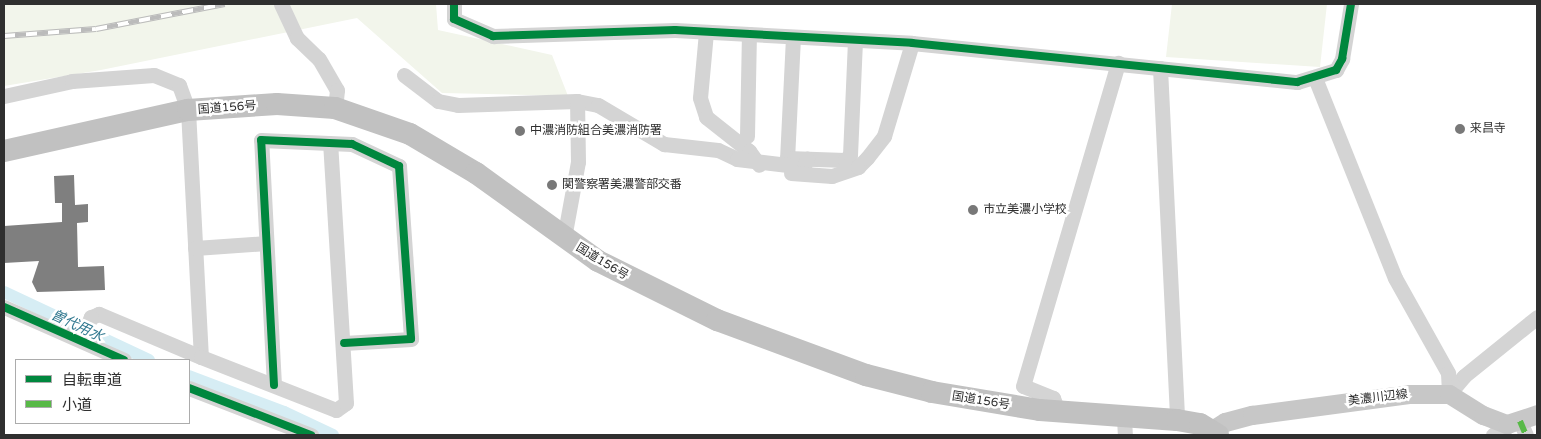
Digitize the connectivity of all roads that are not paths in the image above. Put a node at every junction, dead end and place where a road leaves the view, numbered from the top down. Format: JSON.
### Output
{"nodes":[{"id":1,"x":281,"y":4,"type":"edge"},
{"id":2,"x":454,"y":4,"type":"edge"},
{"id":3,"x":1351,"y":4,"type":"edge"},
{"id":4,"x":706,"y":32,"type":"junction"},
{"id":5,"x":749,"y":34,"type":"junction"},
{"id":6,"x":793,"y":37,"type":"junction"},
{"id":7,"x":855,"y":40,"type":"junction"},
{"id":8,"x":912,"y":43,"type":"junction"},
{"id":9,"x":1118,"y":63,"type":"junction"},
{"id":10,"x":1160,"y":68,"type":"junction"},
{"id":11,"x":404,"y":75,"type":"dead end"},
{"id":12,"x":1320,"y":77,"type":"junction"},
{"id":13,"x":4,"y":96,"type":"edge"},
{"id":14,"x":577,"y":101,"type":"junction"},
{"id":15,"x":335,"y":108,"type":"junction"},
{"id":16,"x":188,"y":110,"type":"junction"},
{"id":17,"x":747,"y":136,"type":"dead end"},
{"id":18,"x":330,"y":143,"type":"junction"},
{"id":19,"x":4,"y":151,"type":"edge"},
{"id":20,"x":807,"y":158,"type":"junction"},
{"id":21,"x":755,"y":161,"type":"junction"},
{"id":22,"x":564,"y":238,"type":"junction"},
{"id":23,"x":266,"y":243,"type":"junction"},
{"id":24,"x":195,"y":248,"type":"junction"},
{"id":25,"x":4,"y":307,"type":"edge"},
{"id":26,"x":1537,"y":317,"type":"edge"},
{"id":27,"x":81,"y":339,"type":"junction"},
{"id":28,"x":344,"y":343,"type":"junction"},
{"id":29,"x":201,"y":357,"type":"junction"},
{"id":30,"x":122,"y":359,"type":"edge"},
{"id":31,"x":274,"y":385,"type":"junction"},
{"id":32,"x":190,"y":388,"type":"edge"},
{"id":33,"x":1449,"y":394,"type":"junction"},
{"id":34,"x":1058,"y":411,"type":"junction"},
{"id":35,"x":1177,"y":420,"type":"junction"},
{"id":36,"x":1517,"y":426,"type":"edge"},
{"id":37,"x":1125,"y":427,"type":"edge"},
{"id":38,"x":1215,"y":432,"type":"edge"},
{"id":39,"x":311,"y":435,"type":"edge"}],
"edges":[{"from":1,"to":15,"type":"street"},
{"from":2,"to":4,"type":"street"},
{"from":3,"to":12,"type":"street"},
{"from":4,"to":5,"type":"street"},
{"from":4,"to":21,"type":"street"},
{"from":5,"to":6,"type":"street"},
{"from":5,"to":17,"type":"street"},
{"from":6,"to":7,"type":"street"},
{"from":6,"to":20,"type":"street"},
{"from":7,"to":8,"type":"street"},
{"from":7,"to":20,"type":"street"},
{"from":8,"to":9,"type":"street"},
{"from":8,"to":21,"type":"street"},
{"from":9,"to":10,"type":"street"},
{"from":9,"to":34,"type":"street"},
{"from":10,"to":12,"type":"street"},
{"from":10,"to":35,"type":"street"},
{"from":11,"to":14,"type":"street"},
{"from":12,"to":33,"type":"street"},
{"from":13,"to":16,"type":"street"},
{"from":14,"to":21,"type":"street"},
{"from":14,"to":22,"type":"street"},
{"from":15,"to":16,"type":"highway","name":"国道156号"},
{"from":15,"to":22,"type":"highway","name":"国道156号"},
{"from":16,"to":19,"type":"highway","name":"国道156号"},
{"from":16,"to":24,"type":"street"},
{"from":18,"to":23,"type":"street"},
{"from":18,"to":28,"type":"street"},
{"from":18,"to":28,"type":"street"},
{"from":20,"to":21,"type":"street"},
{"from":22,"to":34,"type":"highway","name":"国道156号"},
{"from":23,"to":24,"type":"street"},
{"from":23,"to":31,"type":"street"},
{"from":24,"to":29,"type":"street"},
{"from":25,"to":27,"type":"street"},
{"from":26,"to":33,"type":"street"},
{"from":27,"to":29,"type":"street"},
{"from":27,"to":30,"type":"street"},
{"from":28,"to":31,"type":"street"},
{"from":29,"to":31,"type":"street"},
{"from":32,"to":39,"type":"street"},
{"from":33,"to":36,"type":"main road"},
{"from":33,"to":38,"type":"main road","name":"美濃川辺線"},
{"from":34,"to":37,"type":"highway","name":"国道156号"},
{"from":35,"to":37,"type":"highway","name":"国道156号"},
{"from":35,"to":38,"type":"highway","name":"国道156号"}]}
